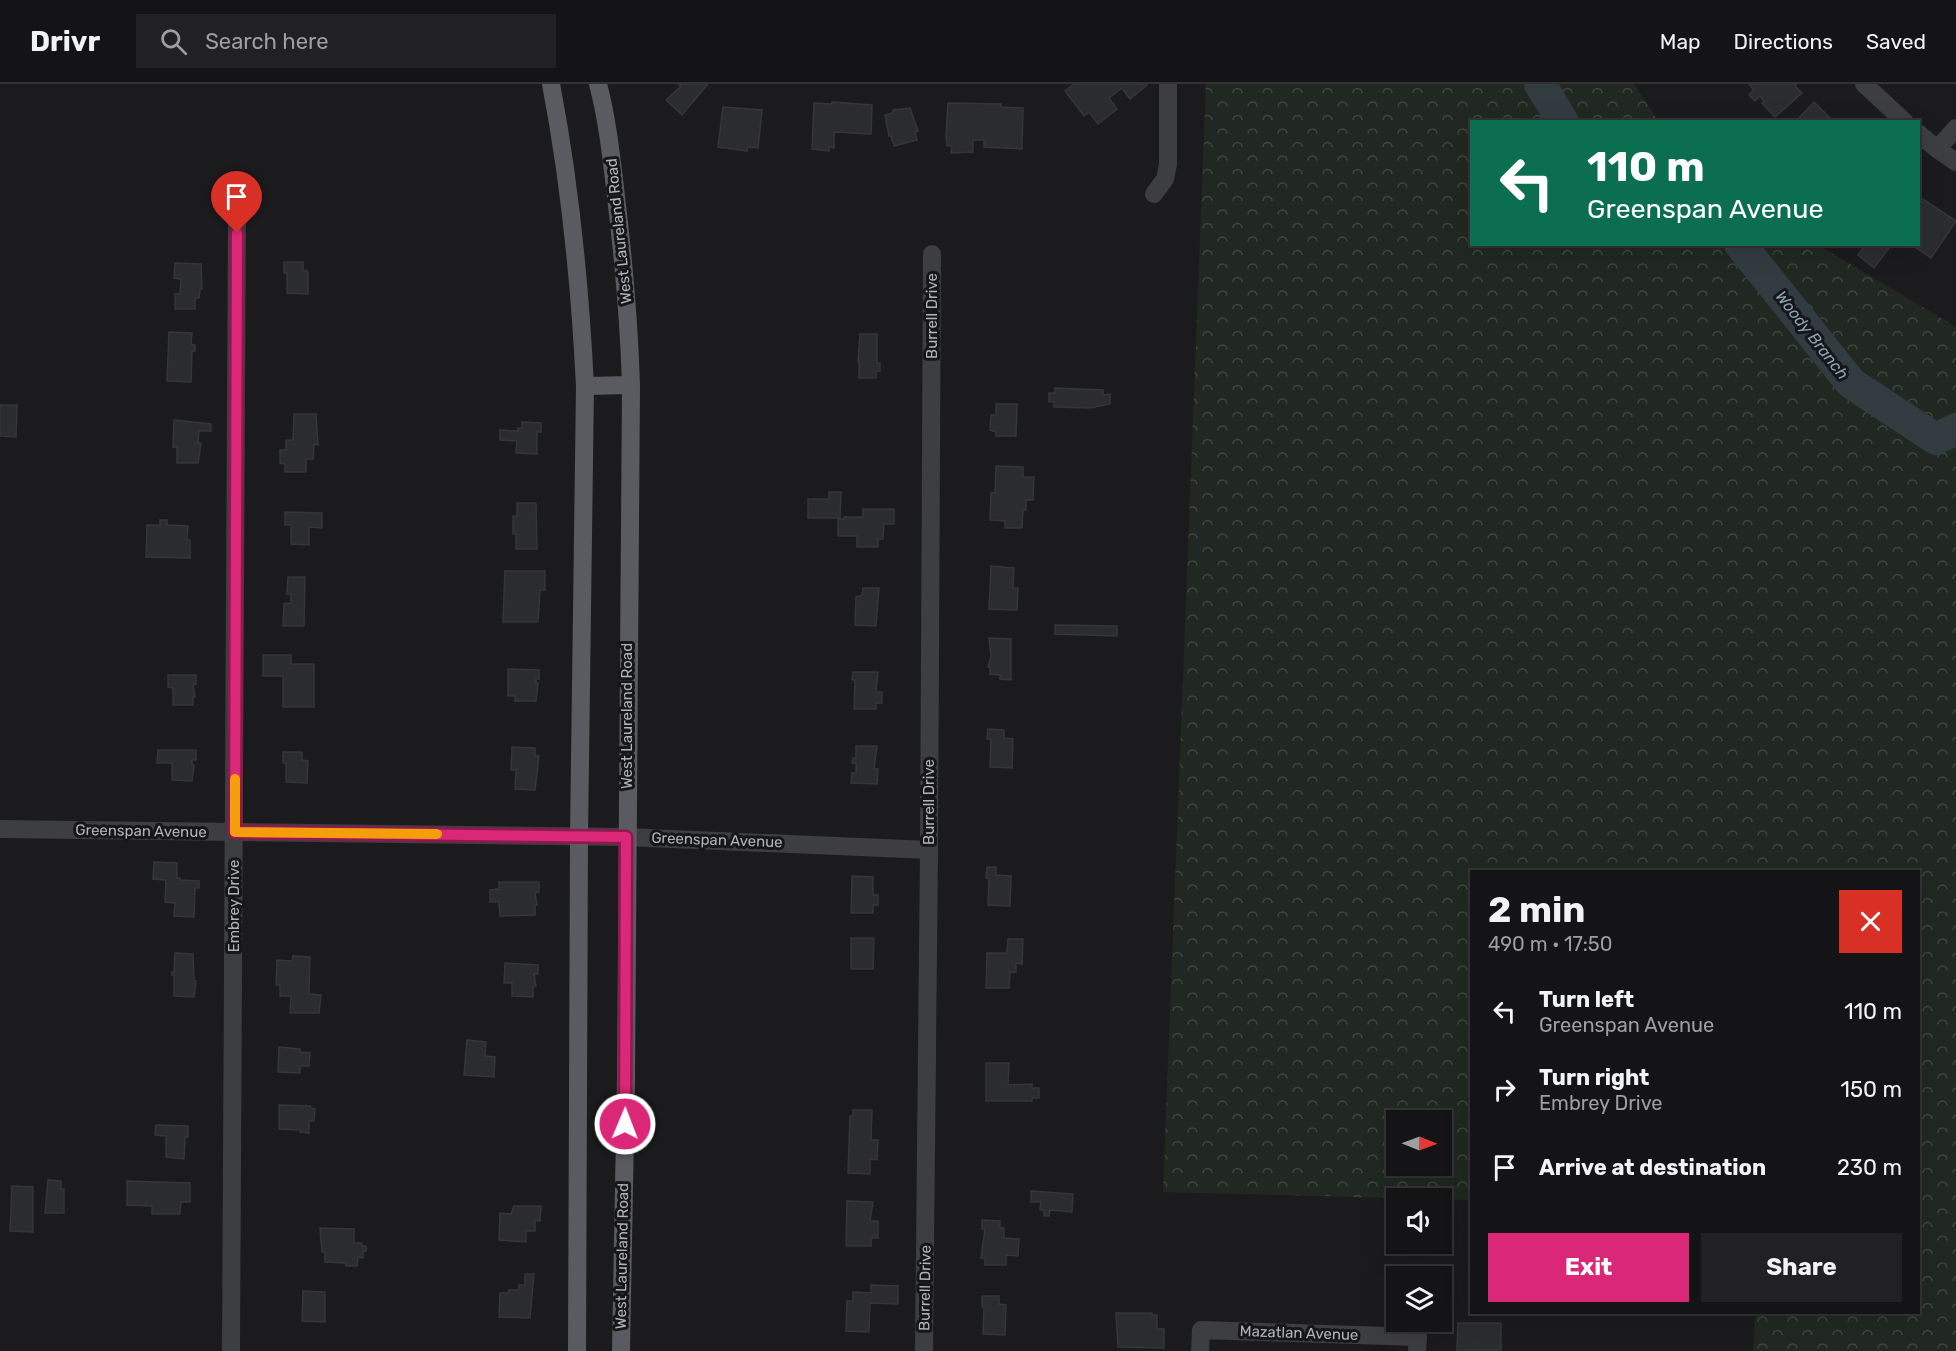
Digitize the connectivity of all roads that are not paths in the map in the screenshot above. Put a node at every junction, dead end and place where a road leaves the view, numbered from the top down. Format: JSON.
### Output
{"nodes":[{"id":1,"x":551,"y":84,"type":"edge"},
{"id":2,"x":598,"y":84,"type":"edge"},
{"id":3,"x":1168,"y":84,"type":"edge"},
{"id":4,"x":1864,"y":84,"type":"edge"},
{"id":5,"x":1903,"y":120,"type":"edge"},
{"id":6,"x":1956,"y":128,"type":"edge"},
{"id":7,"x":1920,"y":135,"type":"edge"},
{"id":8,"x":1937,"y":149,"type":"junction"},
{"id":9,"x":1956,"y":162,"type":"edge"},
{"id":10,"x":1154,"y":194,"type":"dead end"},
{"id":11,"x":237,"y":209,"type":"dead end"},
{"id":12,"x":932,"y":254,"type":"dead end"},
{"id":13,"x":631,"y":385,"type":"junction"},
{"id":14,"x":585,"y":386,"type":"junction"},
{"id":15,"x":0,"y":829,"type":"edge"},
{"id":16,"x":235,"y":832,"type":"junction"},
{"id":17,"x":579,"y":836,"type":"junction"},
{"id":18,"x":626,"y":837,"type":"junction"},
{"id":19,"x":929,"y":850,"type":"junction"},
{"id":20,"x":1417,"y":1344,"type":"edge"},
{"id":21,"x":231,"y":1351,"type":"edge"},
{"id":22,"x":577,"y":1351,"type":"edge"},
{"id":23,"x":621,"y":1351,"type":"edge"},
{"id":24,"x":924,"y":1351,"type":"edge"},
{"id":25,"x":1200,"y":1351,"type":"edge"}],
"edges":[{"from":1,"to":14,"type":"main road"},
{"from":2,"to":13,"type":"main road","name":"West Laureland Road"},
{"from":3,"to":10,"type":"street"},
{"from":4,"to":5,"type":"street"},
{"from":6,"to":8,"type":"street"},
{"from":7,"to":8,"type":"street"},
{"from":8,"to":9,"type":"street"},
{"from":11,"to":16,"type":"street","name":"Embrey Drive"},
{"from":12,"to":19,"type":"street","name":"Burrell Drive"},
{"from":13,"to":14,"type":"main road"},
{"from":13,"to":18,"type":"main road","name":"West Laureland Road"},
{"from":14,"to":17,"type":"main road"},
{"from":15,"to":16,"type":"street","name":"Greenspan Avenue"},
{"from":16,"to":17,"type":"street","name":"Greenspan Avenue"},
{"from":16,"to":21,"type":"street","name":"Embrey Drive"},
{"from":17,"to":18,"type":"street","name":"Greenspan Avenue"},
{"from":17,"to":22,"type":"main road"},
{"from":18,"to":19,"type":"street","name":"Greenspan Avenue"},
{"from":18,"to":23,"type":"main road","name":"West Laureland Road"},
{"from":19,"to":24,"type":"street","name":"Burrell Drive"},
{"from":20,"to":25,"type":"street","name":"Mazatlan Avenue"}]}
